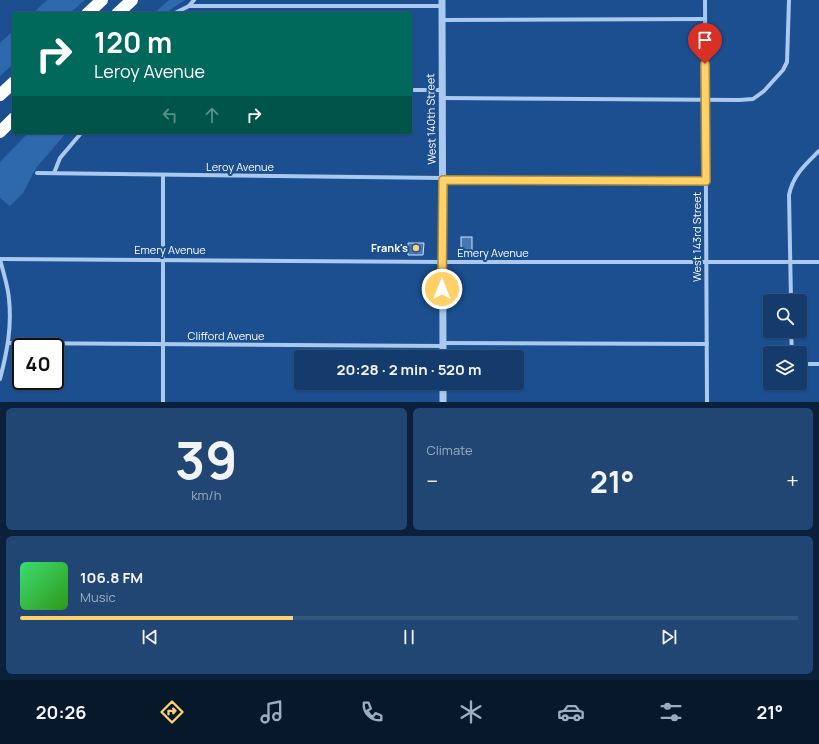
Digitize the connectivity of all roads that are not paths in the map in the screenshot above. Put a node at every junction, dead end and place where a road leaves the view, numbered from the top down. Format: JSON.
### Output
{"nodes":[{"id":1,"x":102,"y":0,"type":"edge"},
{"id":2,"x":132,"y":0,"type":"edge"},
{"id":3,"x":194,"y":0,"type":"edge"},
{"id":4,"x":705,"y":0,"type":"edge"},
{"id":5,"x":788,"y":0,"type":"edge"},
{"id":6,"x":442,"y":3,"type":"edge"},
{"id":7,"x":189,"y":6,"type":"junction"},
{"id":8,"x":89,"y":12,"type":"edge"},
{"id":9,"x":119,"y":12,"type":"edge"},
{"id":10,"x":177,"y":12,"type":"edge"},
{"id":11,"x":705,"y":19,"type":"junction"},
{"id":12,"x":442,"y":20,"type":"junction"},
{"id":13,"x":12,"y":75,"type":"edge"},
{"id":14,"x":12,"y":84,"type":"edge"},
{"id":15,"x":0,"y":85,"type":"edge"},
{"id":16,"x":412,"y":90,"type":"edge"},
{"id":17,"x":441,"y":90,"type":"junction"},
{"id":18,"x":0,"y":95,"type":"edge"},
{"id":19,"x":442,"y":98,"type":"junction"},
{"id":20,"x":705,"y":100,"type":"junction"},
{"id":21,"x":12,"y":113,"type":"edge"},
{"id":22,"x":12,"y":120,"type":"edge"},
{"id":23,"x":0,"y":124,"type":"edge"},
{"id":24,"x":0,"y":132,"type":"edge"},
{"id":25,"x":80,"y":134,"type":"edge"},
{"id":26,"x":819,"y":151,"type":"edge"},
{"id":27,"x":37,"y":173,"type":"dead end"},
{"id":28,"x":54,"y":173,"type":"junction"},
{"id":29,"x":163,"y":176,"type":"junction"},
{"id":30,"x":443,"y":179,"type":"junction"},
{"id":31,"x":706,"y":181,"type":"junction"},
{"id":32,"x":0,"y":259,"type":"edge"},
{"id":33,"x":164,"y":259,"type":"junction"},
{"id":34,"x":442,"y":262,"type":"junction"},
{"id":35,"x":706,"y":262,"type":"junction"},
{"id":36,"x":790,"y":262,"type":"junction"},
{"id":37,"x":819,"y":262,"type":"edge"},
{"id":38,"x":791,"y":294,"type":"edge"},
{"id":39,"x":9,"y":343,"type":"junction"},
{"id":40,"x":706,"y":344,"type":"junction"},
{"id":41,"x":163,"y":345,"type":"junction"},
{"id":42,"x":443,"y":345,"type":"junction"},
{"id":43,"x":443,"y":350,"type":"edge"},
{"id":44,"x":807,"y":364,"type":"edge"},
{"id":45,"x":819,"y":364,"type":"edge"},
{"id":46,"x":0,"y":379,"type":"edge"},
{"id":47,"x":443,"y":390,"type":"edge"},
{"id":48,"x":163,"y":402,"type":"edge"},
{"id":49,"x":443,"y":402,"type":"edge"},
{"id":50,"x":707,"y":402,"type":"edge"}],
"edges":[{"from":1,"to":8,"type":"highway"},
{"from":2,"to":9,"type":"highway"},
{"from":3,"to":7,"type":"street"},
{"from":4,"to":11,"type":"street","name":"West 143rd Street"},
{"from":5,"to":20,"type":"street"},
{"from":6,"to":7,"type":"street"},
{"from":6,"to":12,"type":"street","name":"West 140th Street"},
{"from":7,"to":10,"type":"street"},
{"from":11,"to":12,"type":"street"},
{"from":11,"to":20,"type":"street","name":"West 143rd Street"},
{"from":12,"to":17,"type":"street","name":"West 140th Street"},
{"from":13,"to":15,"type":"highway"},
{"from":14,"to":18,"type":"highway"},
{"from":16,"to":17,"type":"street"},
{"from":17,"to":19,"type":"street","name":"West 140th Street"},
{"from":19,"to":20,"type":"street"},
{"from":19,"to":30,"type":"street","name":"West 140th Street"},
{"from":20,"to":31,"type":"street","name":"West 143rd Street"},
{"from":21,"to":23,"type":"highway"},
{"from":22,"to":24,"type":"highway"},
{"from":25,"to":28,"type":"street"},
{"from":26,"to":36,"type":"street"},
{"from":27,"to":28,"type":"street","name":"Leroy Avenue"},
{"from":28,"to":29,"type":"street","name":"Leroy Avenue"},
{"from":29,"to":30,"type":"street","name":"Leroy Avenue"},
{"from":29,"to":33,"type":"street"},
{"from":30,"to":31,"type":"street","name":"Leroy Avenue"},
{"from":30,"to":34,"type":"street","name":"West 140th Street"},
{"from":31,"to":35,"type":"street","name":"West 143rd Street"},
{"from":32,"to":33,"type":"street","name":"Emery Avenue"},
{"from":32,"to":39,"type":"street"},
{"from":33,"to":34,"type":"street","name":"Emery Avenue"},
{"from":33,"to":41,"type":"street"},
{"from":34,"to":35,"type":"street","name":"Emery Avenue"},
{"from":34,"to":42,"type":"street","name":"West 140th Street"},
{"from":35,"to":36,"type":"street","name":"Emery Avenue"},
{"from":35,"to":40,"type":"street","name":"West 143rd Street"},
{"from":36,"to":37,"type":"street","name":"Emery Avenue"},
{"from":36,"to":38,"type":"street"},
{"from":39,"to":41,"type":"street","name":"Clifford Avenue"},
{"from":39,"to":46,"type":"street"},
{"from":40,"to":42,"type":"street","name":"Clifford Avenue"},
{"from":40,"to":50,"type":"street","name":"West 143rd Street"},
{"from":41,"to":42,"type":"street","name":"Clifford Avenue"},
{"from":41,"to":48,"type":"street"},
{"from":42,"to":43,"type":"street","name":"West 140th Street"},
{"from":44,"to":45,"type":"street"},
{"from":47,"to":49,"type":"street"}]}
